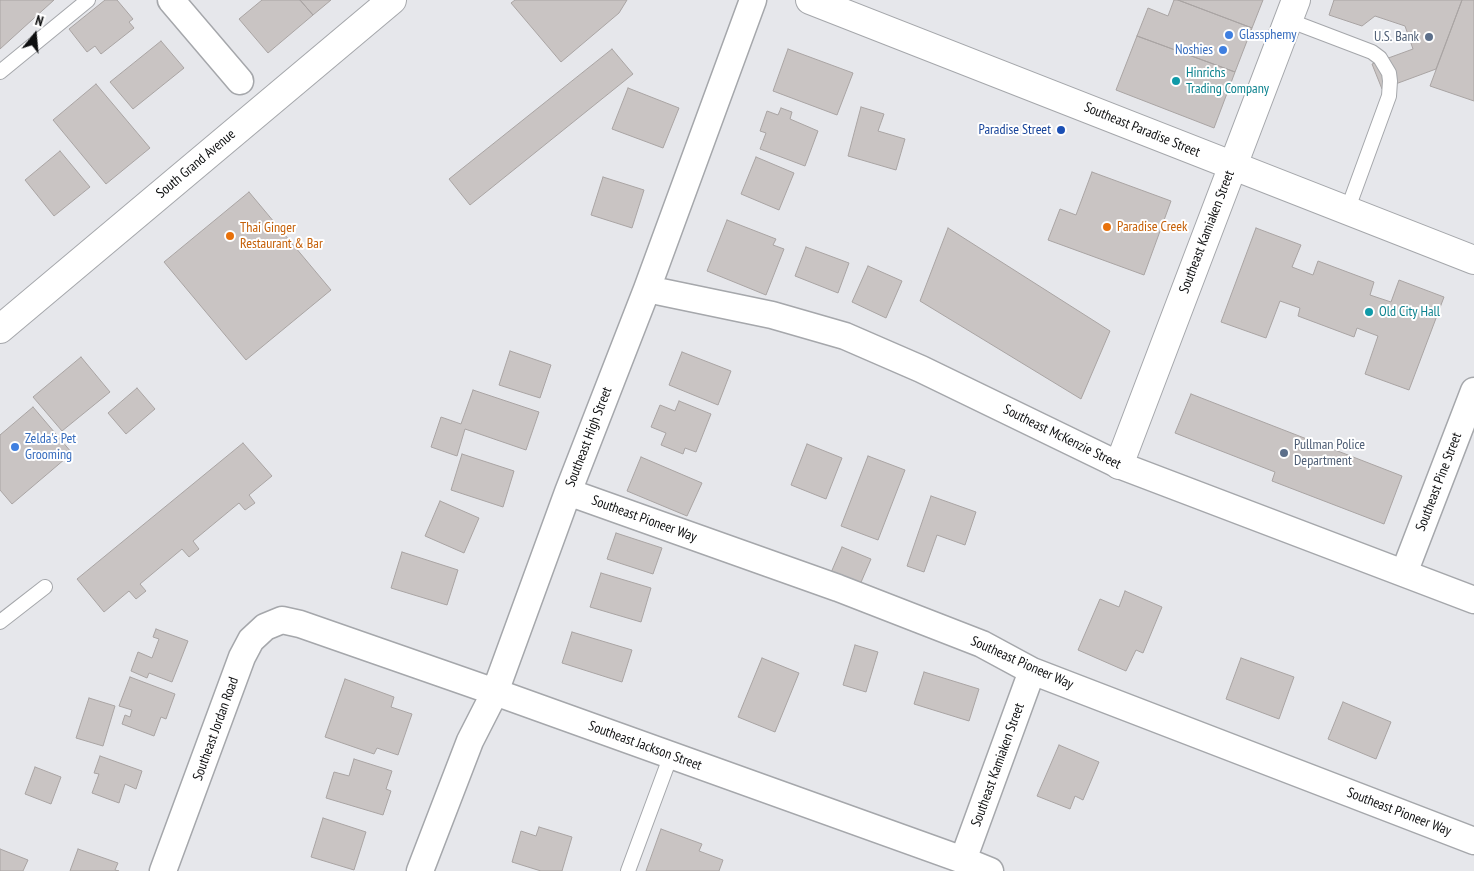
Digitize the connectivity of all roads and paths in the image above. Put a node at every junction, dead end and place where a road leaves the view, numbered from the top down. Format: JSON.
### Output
{"nodes":[{"id":1,"x":88,"y":0,"type":"edge"},
{"id":2,"x":171,"y":0,"type":"edge"},
{"id":3,"x":392,"y":0,"type":"edge"},
{"id":4,"x":753,"y":0,"type":"edge"},
{"id":5,"x":810,"y":0,"type":"edge"},
{"id":6,"x":1292,"y":10,"type":"edge"},
{"id":7,"x":0,"y":72,"type":"edge"},
{"id":8,"x":240,"y":81,"type":"dead end"},
{"id":9,"x":1233,"y":165,"type":"junction"},
{"id":10,"x":1347,"y":210,"type":"junction"},
{"id":11,"x":1474,"y":260,"type":"edge"},
{"id":12,"x":647,"y":289,"type":"junction"},
{"id":13,"x":0,"y":329,"type":"edge"},
{"id":14,"x":1474,"y":391,"type":"edge"},
{"id":15,"x":1119,"y":465,"type":"junction"},
{"id":16,"x":568,"y":492,"type":"junction"},
{"id":17,"x":1404,"y":573,"type":"junction"},
{"id":18,"x":45,"y":587,"type":"dead end"},
{"id":19,"x":1474,"y":600,"type":"edge"},
{"id":20,"x":0,"y":622,"type":"edge"},
{"id":21,"x":300,"y":624,"type":"joint"},
{"id":22,"x":1032,"y":671,"type":"junction"},
{"id":23,"x":495,"y":692,"type":"junction"},
{"id":24,"x":671,"y":755,"type":"junction"},
{"id":25,"x":1474,"y":841,"type":"edge"},
{"id":26,"x":963,"y":860,"type":"junction"},
{"id":27,"x":163,"y":871,"type":"edge"},
{"id":28,"x":420,"y":871,"type":"edge"},
{"id":29,"x":628,"y":871,"type":"edge"},
{"id":30,"x":990,"y":871,"type":"edge"}],
"edges":[{"from":1,"to":7,"type":"lane"},
{"from":2,"to":8,"type":"street"},
{"from":3,"to":13,"type":"main road","name":"South Grand Avenue"},
{"from":4,"to":12,"type":"street","name":"Southeast High Street"},
{"from":5,"to":9,"type":"main road","name":"Southeast Paradise Street"},
{"from":6,"to":9,"type":"main road","name":"Southeast Kamiaken Street"},
{"from":6,"to":10,"type":"lane"},
{"from":9,"to":10,"type":"main road","name":"Southeast Paradise Street"},
{"from":9,"to":15,"type":"main road","name":"Southeast Kamiaken Street"},
{"from":10,"to":11,"type":"main road","name":"Southeast Paradise Street"},
{"from":12,"to":15,"type":"street","name":"Southeast McKenzie Street"},
{"from":12,"to":16,"type":"street","name":"Southeast High Street"},
{"from":14,"to":17,"type":"street","name":"Southeast Pine Street"},
{"from":15,"to":17,"type":"street","name":"Southeast McKenzie Street"},
{"from":16,"to":22,"type":"street","name":"Southeast Pioneer Way"},
{"from":16,"to":23,"type":"street","name":"Southeast High Street"},
{"from":17,"to":19,"type":"street","name":"Southeast McKenzie Street"},
{"from":18,"to":20,"type":"lane"},
{"from":21,"to":23,"type":"street","name":"Southeast Jackson Street"},
{"from":21,"to":27,"type":"street","name":"Southeast Jordan Road"},
{"from":22,"to":25,"type":"street","name":"Southeast Pioneer Way"},
{"from":22,"to":26,"type":"street","name":"Southeast Kamiaken Street"},
{"from":23,"to":24,"type":"street","name":"Southeast Jackson Street"},
{"from":23,"to":28,"type":"street","name":"Southeast High Street"},
{"from":24,"to":26,"type":"street","name":"Southeast Jackson Street"},
{"from":24,"to":29,"type":"lane"},
{"from":26,"to":30,"type":"street","name":"Southeast Jackson Street"}]}
